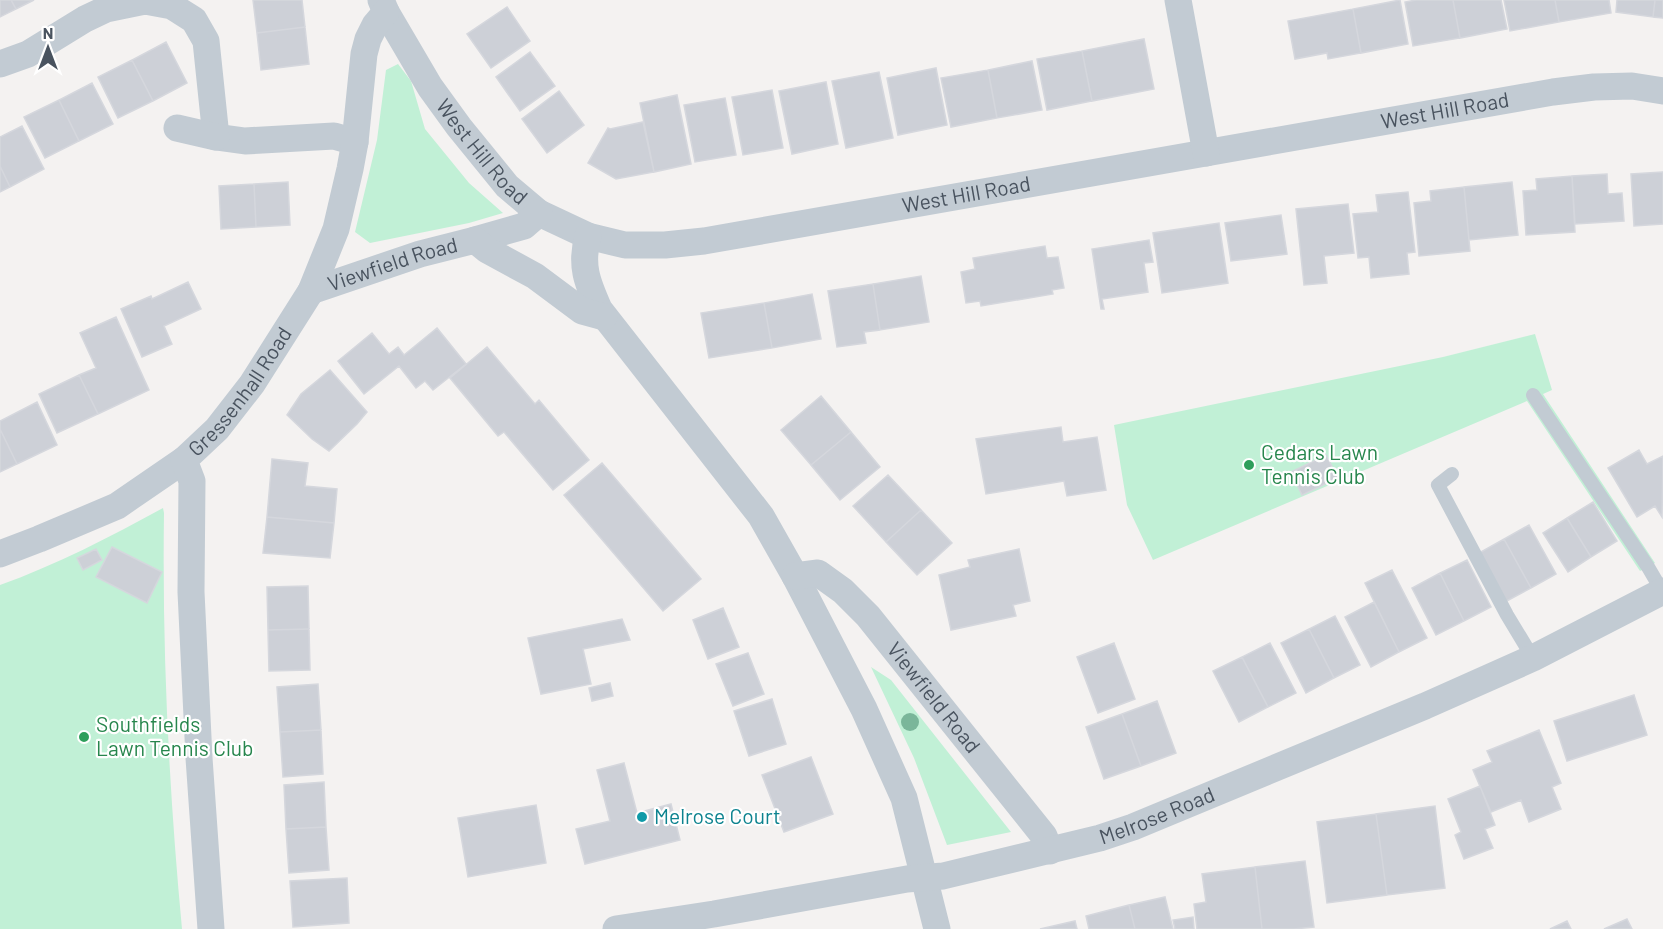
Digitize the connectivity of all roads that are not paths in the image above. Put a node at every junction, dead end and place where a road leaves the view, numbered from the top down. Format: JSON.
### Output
{"nodes":[{"id":1,"x":1178,"y":0,"type":"edge"},
{"id":2,"x":383,"y":6,"type":"edge"},
{"id":3,"x":80,"y":10,"type":"edge"},
{"id":4,"x":0,"y":64,"type":"edge"},
{"id":5,"x":1663,"y":91,"type":"edge"},
{"id":6,"x":177,"y":128,"type":"dead end"},
{"id":7,"x":216,"y":137,"type":"junction"},
{"id":8,"x":355,"y":142,"type":"junction"},
{"id":9,"x":1206,"y":153,"type":"junction"},
{"id":10,"x":538,"y":213,"type":"junction"},
{"id":11,"x":588,"y":236,"type":"junction"},
{"id":12,"x":475,"y":240,"type":"junction"},
{"id":13,"x":311,"y":291,"type":"junction"},
{"id":14,"x":604,"y":316,"type":"junction"},
{"id":15,"x":1533,"y":395,"type":"dead end"},
{"id":16,"x":184,"y":460,"type":"junction"},
{"id":17,"x":1452,"y":474,"type":"dead end"},
{"id":18,"x":0,"y":554,"type":"edge"},
{"id":19,"x":795,"y":576,"type":"junction"},
{"id":20,"x":1662,"y":591,"type":"edge"},
{"id":21,"x":1533,"y":658,"type":"junction"},
{"id":22,"x":1050,"y":851,"type":"junction"},
{"id":23,"x":925,"y":877,"type":"junction"},
{"id":24,"x":211,"y":929,"type":"edge"},
{"id":25,"x":616,"y":929,"type":"edge"},
{"id":26,"x":937,"y":929,"type":"edge"}],
"edges":[{"from":1,"to":9,"type":"street"},
{"from":2,"to":8,"type":"street","name":"Gressenhall Road"},
{"from":2,"to":10,"type":"street","name":"West Hill Road"},
{"from":3,"to":4,"type":"street"},
{"from":3,"to":7,"type":"street"},
{"from":5,"to":9,"type":"street","name":"West Hill Road"},
{"from":6,"to":7,"type":"street"},
{"from":7,"to":8,"type":"street"},
{"from":8,"to":13,"type":"street","name":"Gressenhall Road"},
{"from":9,"to":11,"type":"street","name":"West Hill Road"},
{"from":10,"to":11,"type":"street","name":"West Hill Road"},
{"from":10,"to":12,"type":"street","name":"Viewfield Road"},
{"from":11,"to":14,"type":"street"},
{"from":12,"to":13,"type":"street","name":"Viewfield Road"},
{"from":12,"to":14,"type":"street","name":"Viewfield Road"},
{"from":13,"to":16,"type":"street","name":"Gressenhall Road"},
{"from":14,"to":19,"type":"street"},
{"from":15,"to":20,"type":"lane"},
{"from":16,"to":18,"type":"street"},
{"from":16,"to":24,"type":"street","name":"Gressenhall Road"},
{"from":17,"to":21,"type":"lane"},
{"from":19,"to":22,"type":"street","name":"Viewfield Road"},
{"from":19,"to":23,"type":"street"},
{"from":20,"to":21,"type":"street","name":"Melrose Road"},
{"from":21,"to":22,"type":"street","name":"Melrose Road"},
{"from":22,"to":23,"type":"street","name":"Melrose Road"},
{"from":23,"to":25,"type":"street","name":"Melrose Road"},
{"from":23,"to":26,"type":"street"}]}
